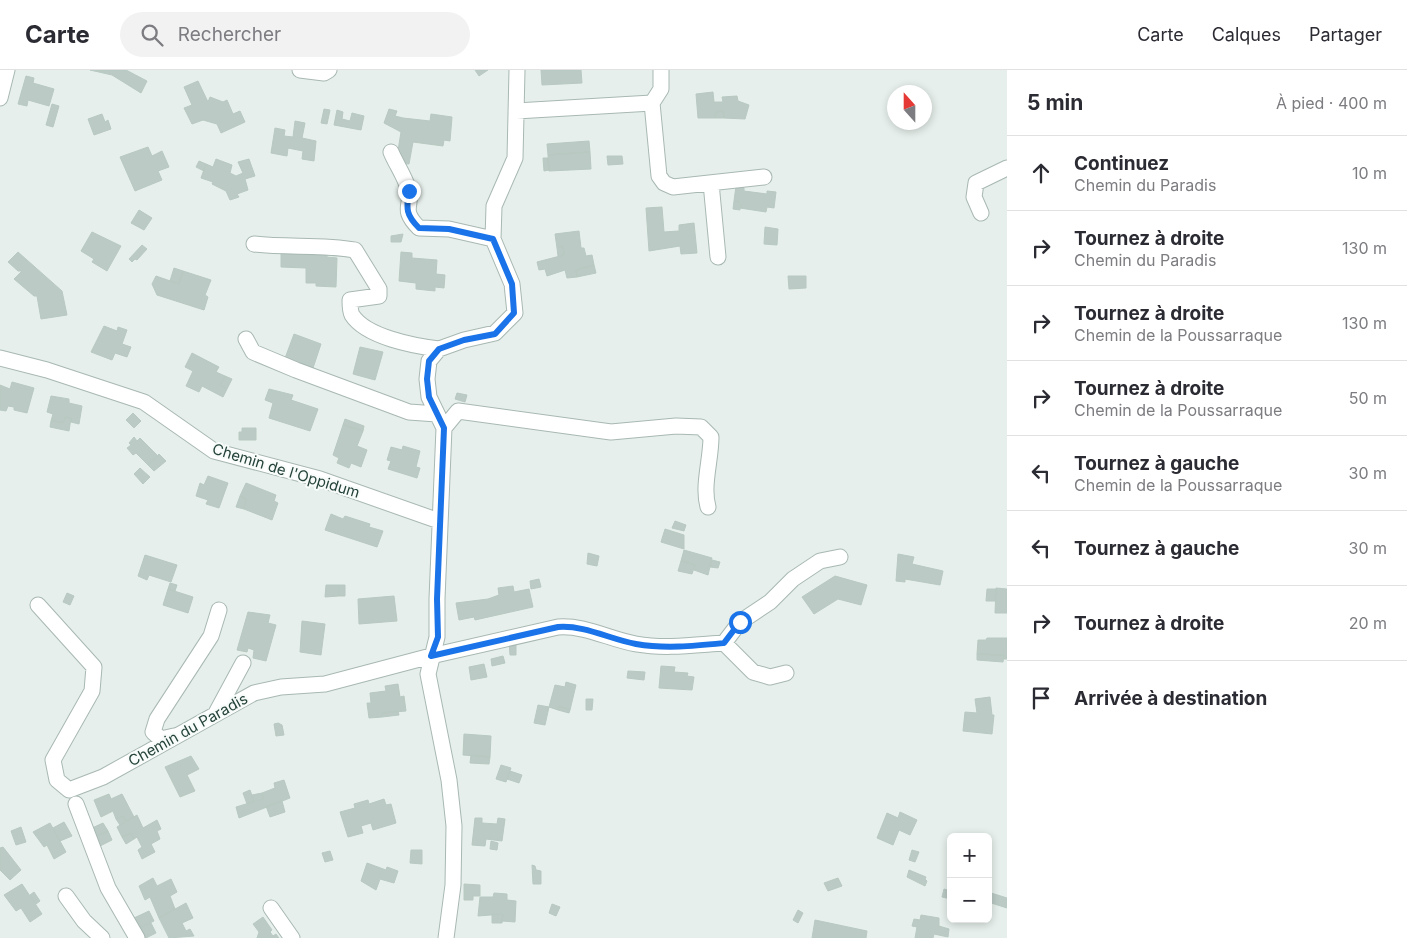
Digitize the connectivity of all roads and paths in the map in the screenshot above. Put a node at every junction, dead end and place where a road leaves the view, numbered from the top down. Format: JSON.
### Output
{"nodes":[{"id":1,"x":6,"y":70,"type":"edge"},
{"id":2,"x":300,"y":70,"type":"edge"},
{"id":3,"x":330,"y":70,"type":"edge"},
{"id":4,"x":517,"y":70,"type":"edge"},
{"id":5,"x":661,"y":70,"type":"edge"},
{"id":6,"x":0,"y":98,"type":"edge"},
{"id":7,"x":652,"y":103,"type":"junction"},
{"id":8,"x":516,"y":111,"type":"junction"},
{"id":9,"x":391,"y":152,"type":"dead end"},
{"id":10,"x":1007,"y":168,"type":"edge"},
{"id":11,"x":764,"y":177,"type":"dead end"},
{"id":12,"x":712,"y":183,"type":"junction"},
{"id":13,"x":981,"y":214,"type":"dead end"},
{"id":14,"x":493,"y":239,"type":"junction"},
{"id":15,"x":254,"y":244,"type":"dead end"},
{"id":16,"x":718,"y":257,"type":"dead end"},
{"id":17,"x":246,"y":339,"type":"dead end"},
{"id":18,"x":439,"y":349,"type":"junction"},
{"id":19,"x":0,"y":358,"type":"edge"},
{"id":20,"x":438,"y":414,"type":"junction"},
{"id":21,"x":444,"y":428,"type":"junction"},
{"id":22,"x":708,"y":507,"type":"dead end"},
{"id":23,"x":439,"y":520,"type":"junction"},
{"id":24,"x":840,"y":557,"type":"dead end"},
{"id":25,"x":38,"y":605,"type":"dead end"},
{"id":26,"x":219,"y":610,"type":"dead end"},
{"id":27,"x":724,"y":643,"type":"junction"},
{"id":28,"x":431,"y":656,"type":"junction"},
{"id":29,"x":243,"y":663,"type":"dead end"},
{"id":30,"x":786,"y":673,"type":"dead end"},
{"id":31,"x":216,"y":713,"type":"junction"},
{"id":32,"x":178,"y":735,"type":"junction"},
{"id":33,"x":76,"y":804,"type":"dead end"},
{"id":34,"x":66,"y":896,"type":"dead end"},
{"id":35,"x":271,"y":908,"type":"dead end"},
{"id":36,"x":102,"y":938,"type":"edge"},
{"id":37,"x":137,"y":938,"type":"edge"},
{"id":38,"x":292,"y":938,"type":"edge"},
{"id":39,"x":446,"y":938,"type":"edge"}],
"edges":[{"from":1,"to":6,"type":"street"},
{"from":2,"to":3,"type":"street"},
{"from":4,"to":8,"type":"street"},
{"from":5,"to":7,"type":"street"},
{"from":7,"to":8,"type":"street"},
{"from":7,"to":12,"type":"street"},
{"from":8,"to":14,"type":"street"},
{"from":9,"to":14,"type":"street"},
{"from":10,"to":13,"type":"street"},
{"from":11,"to":12,"type":"street"},
{"from":12,"to":16,"type":"street"},
{"from":14,"to":18,"type":"street"},
{"from":15,"to":18,"type":"street"},
{"from":17,"to":20,"type":"street"},
{"from":18,"to":20,"type":"street"},
{"from":19,"to":23,"type":"street","name":"Chemin de l'Oppidum"},
{"from":20,"to":21,"type":"street"},
{"from":21,"to":22,"type":"street"},
{"from":21,"to":23,"type":"street"},
{"from":23,"to":28,"type":"street"},
{"from":24,"to":27,"type":"street"},
{"from":25,"to":32,"type":"street","name":"Chemin du Paradis"},
{"from":26,"to":32,"type":"street"},
{"from":27,"to":28,"type":"street","name":"Chemin du Paradis"},
{"from":27,"to":30,"type":"street"},
{"from":28,"to":31,"type":"street","name":"Chemin du Paradis"},
{"from":28,"to":39,"type":"street"},
{"from":29,"to":31,"type":"street"},
{"from":31,"to":32,"type":"street","name":"Chemin du Paradis"},
{"from":33,"to":37,"type":"street"},
{"from":34,"to":36,"type":"street"},
{"from":35,"to":38,"type":"street"}]}
